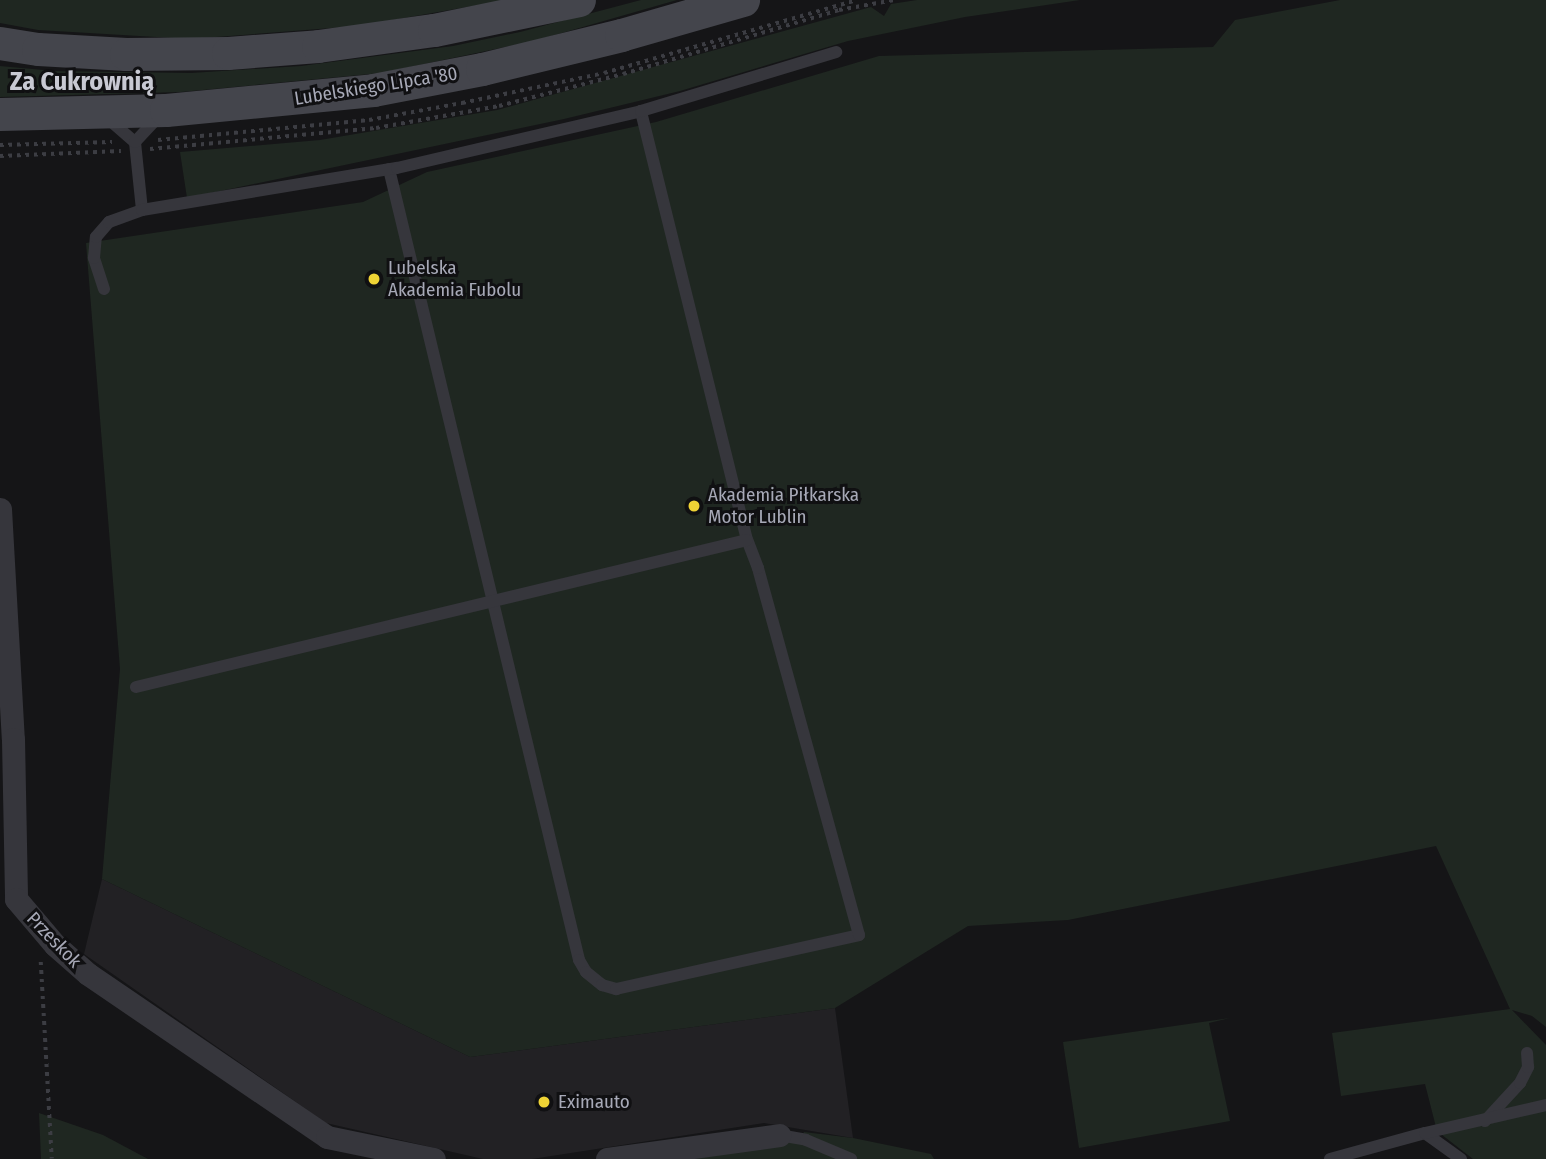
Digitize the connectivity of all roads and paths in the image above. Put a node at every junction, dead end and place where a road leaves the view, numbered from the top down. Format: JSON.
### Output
{"nodes":[{"id":1,"x":579,"y":0,"type":"edge"},
{"id":2,"x":743,"y":0,"type":"edge"},
{"id":3,"x":0,"y":43,"type":"edge"},
{"id":4,"x":836,"y":52,"type":"dead end"},
{"id":5,"x":166,"y":110,"type":"junction"},
{"id":6,"x":640,"y":111,"type":"junction"},
{"id":7,"x":101,"y":112,"type":"junction"},
{"id":8,"x":0,"y":114,"type":"edge"},
{"id":9,"x":135,"y":142,"type":"junction"},
{"id":10,"x":389,"y":169,"type":"junction"},
{"id":11,"x":142,"y":210,"type":"junction"},
{"id":12,"x":104,"y":289,"type":"dead end"},
{"id":13,"x":0,"y":509,"type":"edge"},
{"id":14,"x":747,"y":540,"type":"junction"},
{"id":15,"x":492,"y":602,"type":"junction"},
{"id":16,"x":136,"y":687,"type":"dead end"},
{"id":17,"x":7,"y":865,"type":"edge"},
{"id":18,"x":38,"y":925,"type":"junction"},
{"id":19,"x":1527,"y":1053,"type":"dead end"},
{"id":20,"x":1546,"y":1105,"type":"edge"},
{"id":21,"x":1485,"y":1121,"type":"junction"},
{"id":22,"x":1425,"y":1133,"type":"junction"},
{"id":23,"x":779,"y":1135,"type":"joint"},
{"id":24,"x":52,"y":1159,"type":"edge"},
{"id":25,"x":434,"y":1159,"type":"edge"},
{"id":26,"x":607,"y":1159,"type":"edge"},
{"id":27,"x":851,"y":1159,"type":"edge"},
{"id":28,"x":1330,"y":1159,"type":"edge"},
{"id":29,"x":1461,"y":1159,"type":"edge"}],
"edges":[{"from":1,"to":3,"type":"main road"},
{"from":2,"to":5,"type":"main road","name":"Lubelskiego Lipca '80"},
{"from":4,"to":6,"type":"lane"},
{"from":5,"to":7,"type":"main road","name":"Lubelskiego Lipca '80"},
{"from":5,"to":9,"type":"lane"},
{"from":6,"to":10,"type":"lane"},
{"from":6,"to":14,"type":"lane"},
{"from":7,"to":8,"type":"main road","name":"Lubelskiego Lipca '80"},
{"from":7,"to":9,"type":"lane"},
{"from":9,"to":11,"type":"lane"},
{"from":10,"to":11,"type":"lane"},
{"from":10,"to":15,"type":"lane"},
{"from":11,"to":12,"type":"lane"},
{"from":13,"to":17,"type":"street","name":"Przeskok"},
{"from":14,"to":15,"type":"lane"},
{"from":14,"to":15,"type":"lane"},
{"from":15,"to":16,"type":"lane"},
{"from":17,"to":18,"type":"street","name":"Przeskok"},
{"from":18,"to":24,"type":"path"},
{"from":18,"to":25,"type":"street","name":"Przeskok"},
{"from":19,"to":21,"type":"lane"},
{"from":20,"to":21,"type":"lane"},
{"from":21,"to":22,"type":"lane"},
{"from":22,"to":28,"type":"lane"},
{"from":22,"to":29,"type":"lane"},
{"from":23,"to":26,"type":"street"},
{"from":23,"to":27,"type":"lane"}]}
